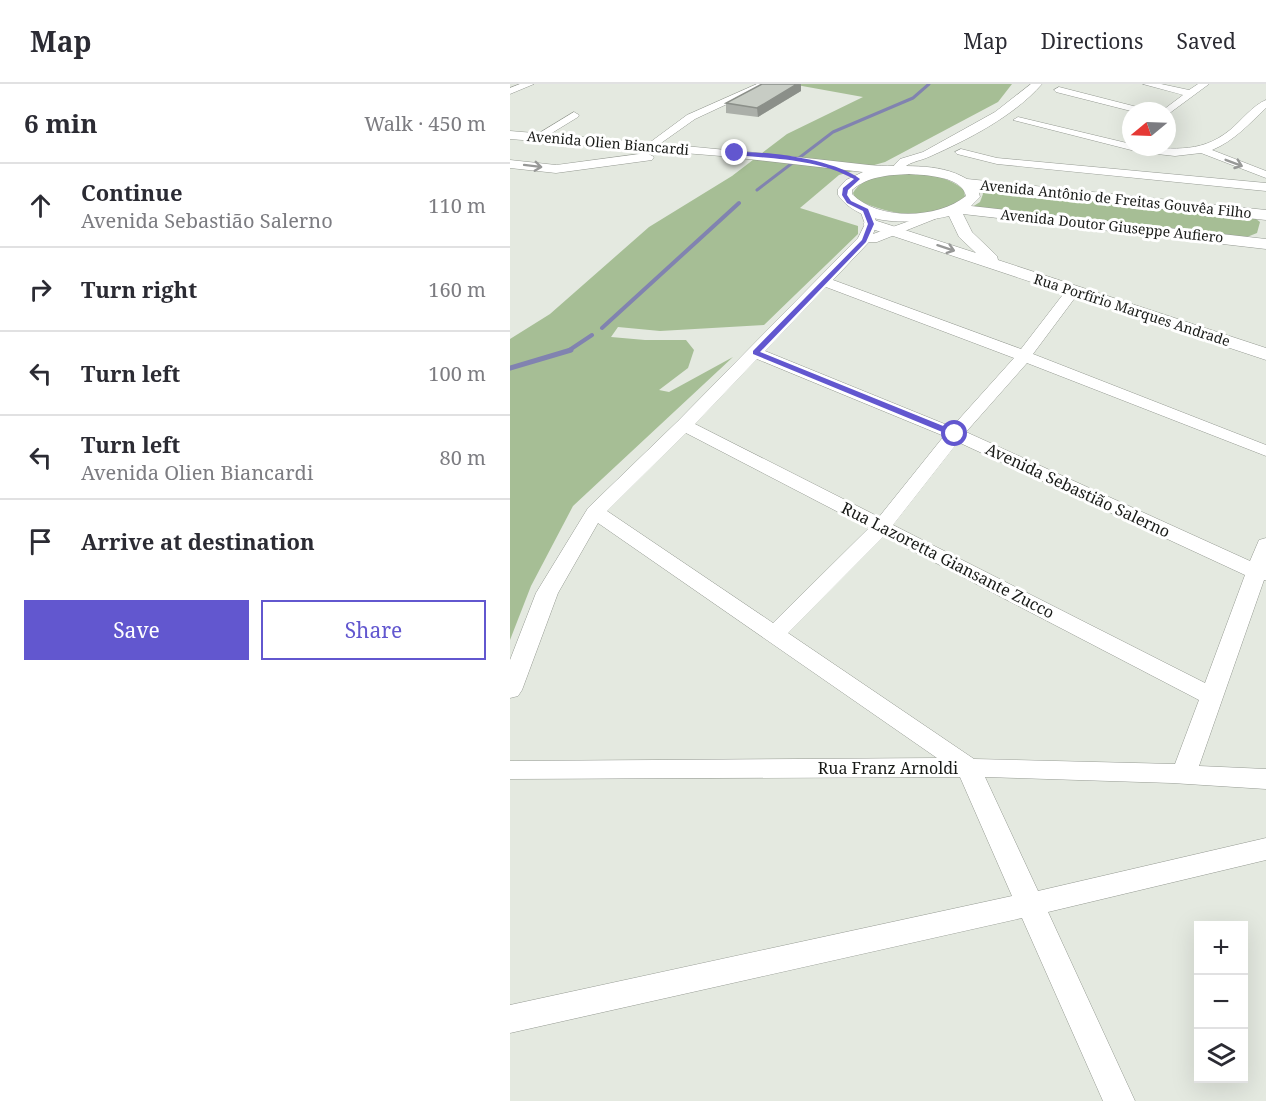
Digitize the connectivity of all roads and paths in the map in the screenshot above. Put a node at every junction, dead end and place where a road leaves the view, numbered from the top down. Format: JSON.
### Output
{"nodes":[{"id":1,"x":529,"y":84,"type":"edge"},
{"id":2,"x":765,"y":84,"type":"edge"},
{"id":3,"x":1037,"y":84,"type":"edge"},
{"id":4,"x":1148,"y":84,"type":"edge"},
{"id":5,"x":1204,"y":84,"type":"edge"},
{"id":6,"x":1059,"y":90,"type":"dead end"},
{"id":7,"x":510,"y":91,"type":"edge"},
{"id":8,"x":1192,"y":94,"type":"junction"},
{"id":9,"x":1266,"y":103,"type":"edge"},
{"id":10,"x":1122,"y":106,"type":"edge"},
{"id":11,"x":1176,"y":106,"type":"edge"},
{"id":12,"x":574,"y":115,"type":"dead end"},
{"id":13,"x":1250,"y":118,"type":"junction"},
{"id":14,"x":1018,"y":120,"type":"dead end"},
{"id":15,"x":1266,"y":121,"type":"edge"},
{"id":16,"x":510,"y":135,"type":"edge"},
{"id":17,"x":543,"y":138,"type":"junction"},
{"id":18,"x":1217,"y":144,"type":"junction"},
{"id":19,"x":1122,"y":145,"type":"edge"},
{"id":20,"x":650,"y":146,"type":"junction"},
{"id":21,"x":510,"y":150,"type":"edge"},
{"id":22,"x":1202,"y":150,"type":"junction"},
{"id":23,"x":707,"y":151,"type":"junction"},
{"id":24,"x":1176,"y":151,"type":"edge"},
{"id":25,"x":961,"y":152,"type":"dead end"},
{"id":26,"x":922,"y":156,"type":"junction"},
{"id":27,"x":631,"y":159,"type":"junction"},
{"id":28,"x":613,"y":161,"type":"junction"},
{"id":29,"x":816,"y":162,"type":"junction"},
{"id":30,"x":1266,"y":163,"type":"edge"},
{"id":31,"x":510,"y":164,"type":"edge"},
{"id":32,"x":892,"y":171,"type":"junction"},
{"id":33,"x":924,"y":171,"type":"junction"},
{"id":34,"x":1266,"y":175,"type":"edge"},
{"id":35,"x":858,"y":179,"type":"junction"},
{"id":36,"x":966,"y":183,"type":"junction"},
{"id":37,"x":1266,"y":186,"type":"edge"},
{"id":38,"x":952,"y":211,"type":"junction"},
{"id":39,"x":1248,"y":213,"type":"junction"},
{"id":40,"x":1266,"y":215,"type":"edge"},
{"id":41,"x":868,"y":217,"type":"junction"},
{"id":42,"x":1266,"y":225,"type":"edge"},
{"id":43,"x":892,"y":230,"type":"junction"},
{"id":44,"x":1261,"y":240,"type":"edge"},
{"id":45,"x":856,"y":248,"type":"junction"},
{"id":46,"x":999,"y":265,"type":"junction"},
{"id":47,"x":826,"y":282,"type":"junction"},
{"id":48,"x":1073,"y":291,"type":"junction"},
{"id":49,"x":756,"y":353,"type":"junction"},
{"id":50,"x":1266,"y":354,"type":"edge"},
{"id":51,"x":1024,"y":356,"type":"junction"},
{"id":52,"x":684,"y":425,"type":"junction"},
{"id":53,"x":955,"y":434,"type":"junction"},
{"id":54,"x":1266,"y":451,"type":"edge"},
{"id":55,"x":595,"y":512,"type":"junction"},
{"id":56,"x":882,"y":526,"type":"junction"},
{"id":57,"x":1266,"y":544,"type":"edge"},
{"id":58,"x":1261,"y":573,"type":"edge"},
{"id":59,"x":775,"y":634,"type":"junction"},
{"id":60,"x":510,"y":690,"type":"edge"},
{"id":61,"x":1211,"y":696,"type":"junction"},
{"id":62,"x":968,"y":767,"type":"junction"},
{"id":63,"x":510,"y":770,"type":"edge"},
{"id":64,"x":1184,"y":773,"type":"junction"},
{"id":65,"x":1266,"y":779,"type":"edge"},
{"id":66,"x":1266,"y":849,"type":"edge"},
{"id":67,"x":1031,"y":904,"type":"junction"},
{"id":68,"x":510,"y":1019,"type":"edge"},
{"id":69,"x":1119,"y":1101,"type":"edge"}],
"edges":[{"from":1,"to":7,"type":"street"},
{"from":2,"to":20,"type":"street"},
{"from":3,"to":26,"type":"street"},
{"from":4,"to":8,"type":"street"},
{"from":5,"to":8,"type":"street"},
{"from":6,"to":10,"type":"street"},
{"from":8,"to":11,"type":"street"},
{"from":9,"to":13,"type":"street"},
{"from":12,"to":17,"type":"street"},
{"from":13,"to":15,"type":"street"},
{"from":13,"to":18,"type":"street"},
{"from":14,"to":19,"type":"street"},
{"from":16,"to":17,"type":"street","name":"Avenida Olien Biancardi"},
{"from":17,"to":20,"type":"street","name":"Avenida Olien Biancardi"},
{"from":17,"to":21,"type":"street"},
{"from":17,"to":28,"type":"street"},
{"from":18,"to":22,"type":"street"},
{"from":18,"to":30,"type":"street"},
{"from":20,"to":23,"type":"street","name":"Avenida Olien Biancardi"},
{"from":20,"to":27,"type":"street"},
{"from":22,"to":24,"type":"street"},
{"from":22,"to":34,"type":"street","one_way":true},
{"from":23,"to":27,"type":"street","name":"Avenida Olien Biancardi"},
{"from":23,"to":29,"type":"street","name":"Avenida Olien Biancardi"},
{"from":25,"to":37,"type":"street"},
{"from":26,"to":32,"type":"street"},
{"from":26,"to":33,"type":"street"},
{"from":27,"to":28,"type":"street","name":"Avenida Olien Biancardi"},
{"from":31,"to":28,"type":"street","name":"Avenida Olien Biancardi","one_way":true},
{"from":29,"to":32,"type":"street","name":"Avenida Olien Biancardi"},
{"from":29,"to":35,"type":"street","name":"Avenida Olien Biancardi"},
{"from":32,"to":33,"type":"street","name":"Avenida Antônio de Freitas Gouvêa Filho"},
{"from":32,"to":35,"type":"street"},
{"from":33,"to":36,"type":"street","name":"Avenida Antônio de Freitas Gouvêa Filho"},
{"from":35,"to":41,"type":"street"},
{"from":36,"to":38,"type":"street"},
{"from":36,"to":39,"type":"street","name":"Avenida Antônio de Freitas Gouvêa Filho"},
{"from":38,"to":41,"type":"street","name":"Avenida Doutor Giuseppe Aufiero"},
{"from":38,"to":43,"type":"street"},
{"from":38,"to":44,"type":"street","name":"Avenida Doutor Giuseppe Aufiero"},
{"from":38,"to":46,"type":"street","name":"Rua Porfírio Marques Andrade"},
{"from":39,"to":40,"type":"street","name":"Avenida Antônio de Freitas Gouvêa Filho"},
{"from":39,"to":42,"type":"street"},
{"from":41,"to":43,"type":"street","name":"Rua Porfírio Marques Andrade"},
{"from":41,"to":45,"type":"street"},
{"from":43,"to":45,"type":"street"},
{"from":43,"to":46,"type":"street","name":"Rua Porfírio Marques Andrade","one_way":true},
{"from":45,"to":47,"type":"street"},
{"from":46,"to":48,"type":"street","name":"Rua Porfírio Marques Andrade"},
{"from":47,"to":49,"type":"street"},
{"from":47,"to":51,"type":"street"},
{"from":48,"to":50,"type":"street","name":"Rua Porfírio Marques Andrade"},
{"from":48,"to":51,"type":"street"},
{"from":49,"to":52,"type":"street"},
{"from":49,"to":53,"type":"street","name":"Avenida Sebastião Salerno"},
{"from":51,"to":53,"type":"street"},
{"from":51,"to":54,"type":"street"},
{"from":52,"to":55,"type":"street"},
{"from":52,"to":56,"type":"street","name":"Rua Lazoretta Giansante Zucco"},
{"from":53,"to":56,"type":"street"},
{"from":53,"to":58,"type":"street","name":"Avenida Sebastião Salerno"},
{"from":55,"to":59,"type":"street"},
{"from":55,"to":60,"type":"street"},
{"from":56,"to":59,"type":"street"},
{"from":56,"to":61,"type":"street","name":"Rua Lazoretta Giansante Zucco"},
{"from":57,"to":58,"type":"street"},
{"from":58,"to":61,"type":"street"},
{"from":59,"to":62,"type":"street"},
{"from":61,"to":64,"type":"street"},
{"from":62,"to":63,"type":"street","name":"Rua Franz Arnoldi"},
{"from":62,"to":64,"type":"street","name":"Rua Franz Arnoldi"},
{"from":62,"to":67,"type":"street"},
{"from":64,"to":65,"type":"street","name":"Rua Franz Arnoldi"},
{"from":66,"to":67,"type":"street"},
{"from":67,"to":68,"type":"street"},
{"from":67,"to":69,"type":"street"}]}
